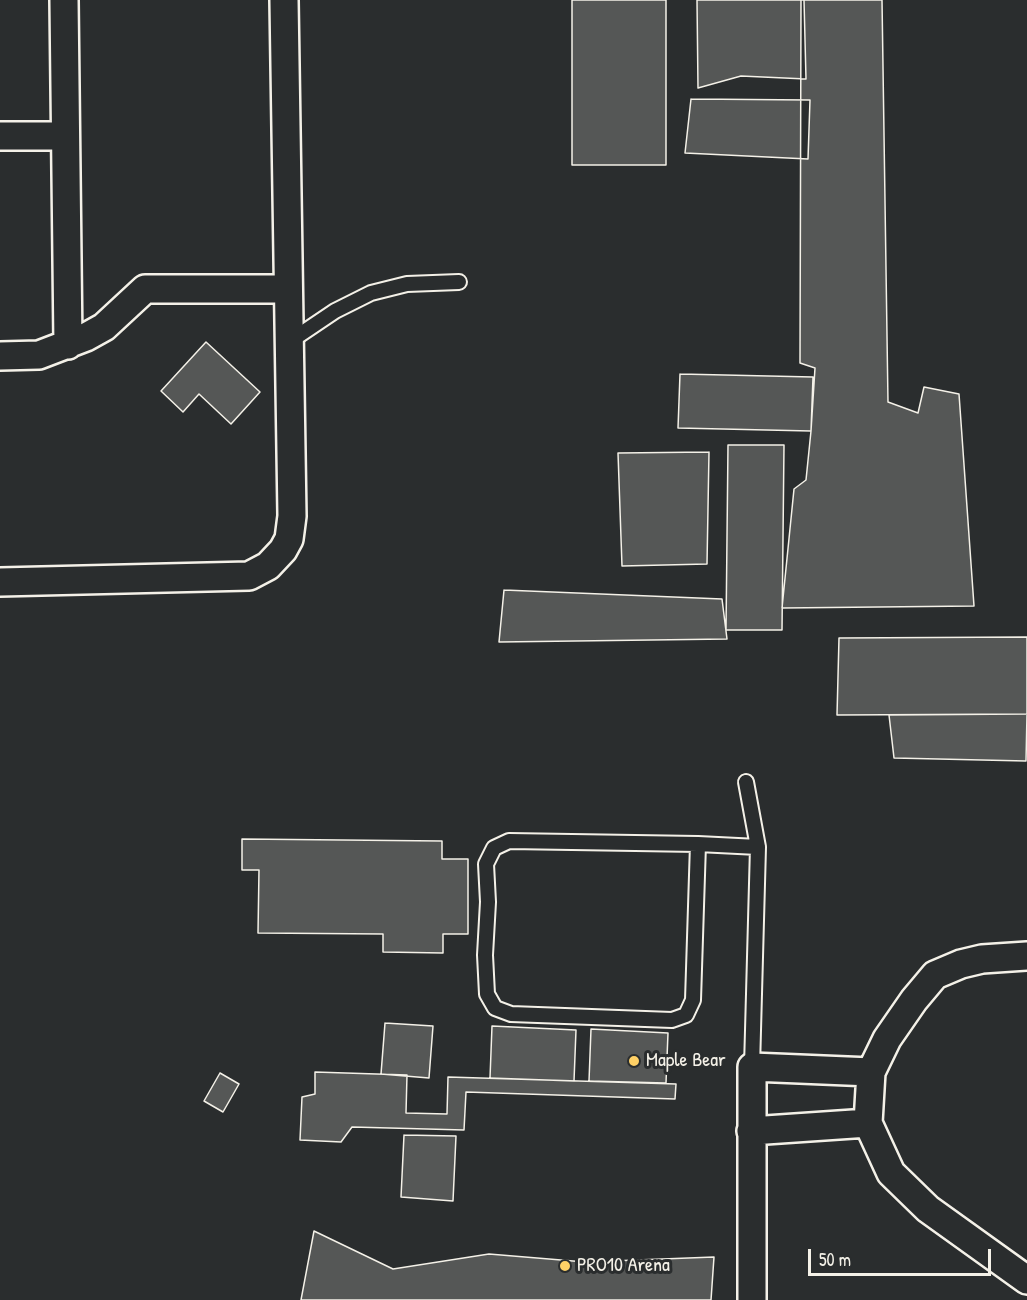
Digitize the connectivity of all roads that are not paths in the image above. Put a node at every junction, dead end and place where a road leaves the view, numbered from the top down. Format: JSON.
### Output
{"nodes":[{"id":1,"x":64,"y":0,"type":"edge"},
{"id":2,"x":284,"y":0,"type":"edge"},
{"id":3,"x":0,"y":136,"type":"edge"},
{"id":4,"x":65,"y":136,"type":"junction"},
{"id":5,"x":459,"y":282,"type":"dead end"},
{"id":6,"x":288,"y":289,"type":"junction"},
{"id":7,"x":289,"y":342,"type":"junction"},
{"id":8,"x":68,"y":345,"type":"junction"},
{"id":9,"x":0,"y":356,"type":"edge"},
{"id":10,"x":0,"y":582,"type":"edge"},
{"id":11,"x":746,"y":782,"type":"dead end"},
{"id":12,"x":698,"y":844,"type":"junction"},
{"id":13,"x":758,"y":847,"type":"junction"},
{"id":14,"x":1027,"y":956,"type":"edge"},
{"id":15,"x":752,"y":1067,"type":"junction"},
{"id":16,"x":871,"y":1072,"type":"junction"},
{"id":17,"x":868,"y":1123,"type":"junction"},
{"id":18,"x":751,"y":1131,"type":"junction"},
{"id":19,"x":1027,"y":1280,"type":"edge"},
{"id":20,"x":752,"y":1300,"type":"edge"}],
"edges":[{"from":1,"to":4,"type":"street"},
{"from":2,"to":6,"type":"street"},
{"from":3,"to":4,"type":"street"},
{"from":4,"to":8,"type":"street"},
{"from":5,"to":7,"type":"lane"},
{"from":6,"to":7,"type":"street"},
{"from":6,"to":8,"type":"street"},
{"from":7,"to":10,"type":"street"},
{"from":8,"to":9,"type":"street"},
{"from":11,"to":13,"type":"lane"},
{"from":12,"to":12,"type":"lane"},
{"from":12,"to":13,"type":"lane"},
{"from":13,"to":15,"type":"lane"},
{"from":14,"to":16,"type":"street"},
{"from":15,"to":16,"type":"street"},
{"from":15,"to":18,"type":"street"},
{"from":16,"to":17,"type":"street"},
{"from":17,"to":18,"type":"street"},
{"from":17,"to":19,"type":"street"},
{"from":18,"to":20,"type":"street"}]}
